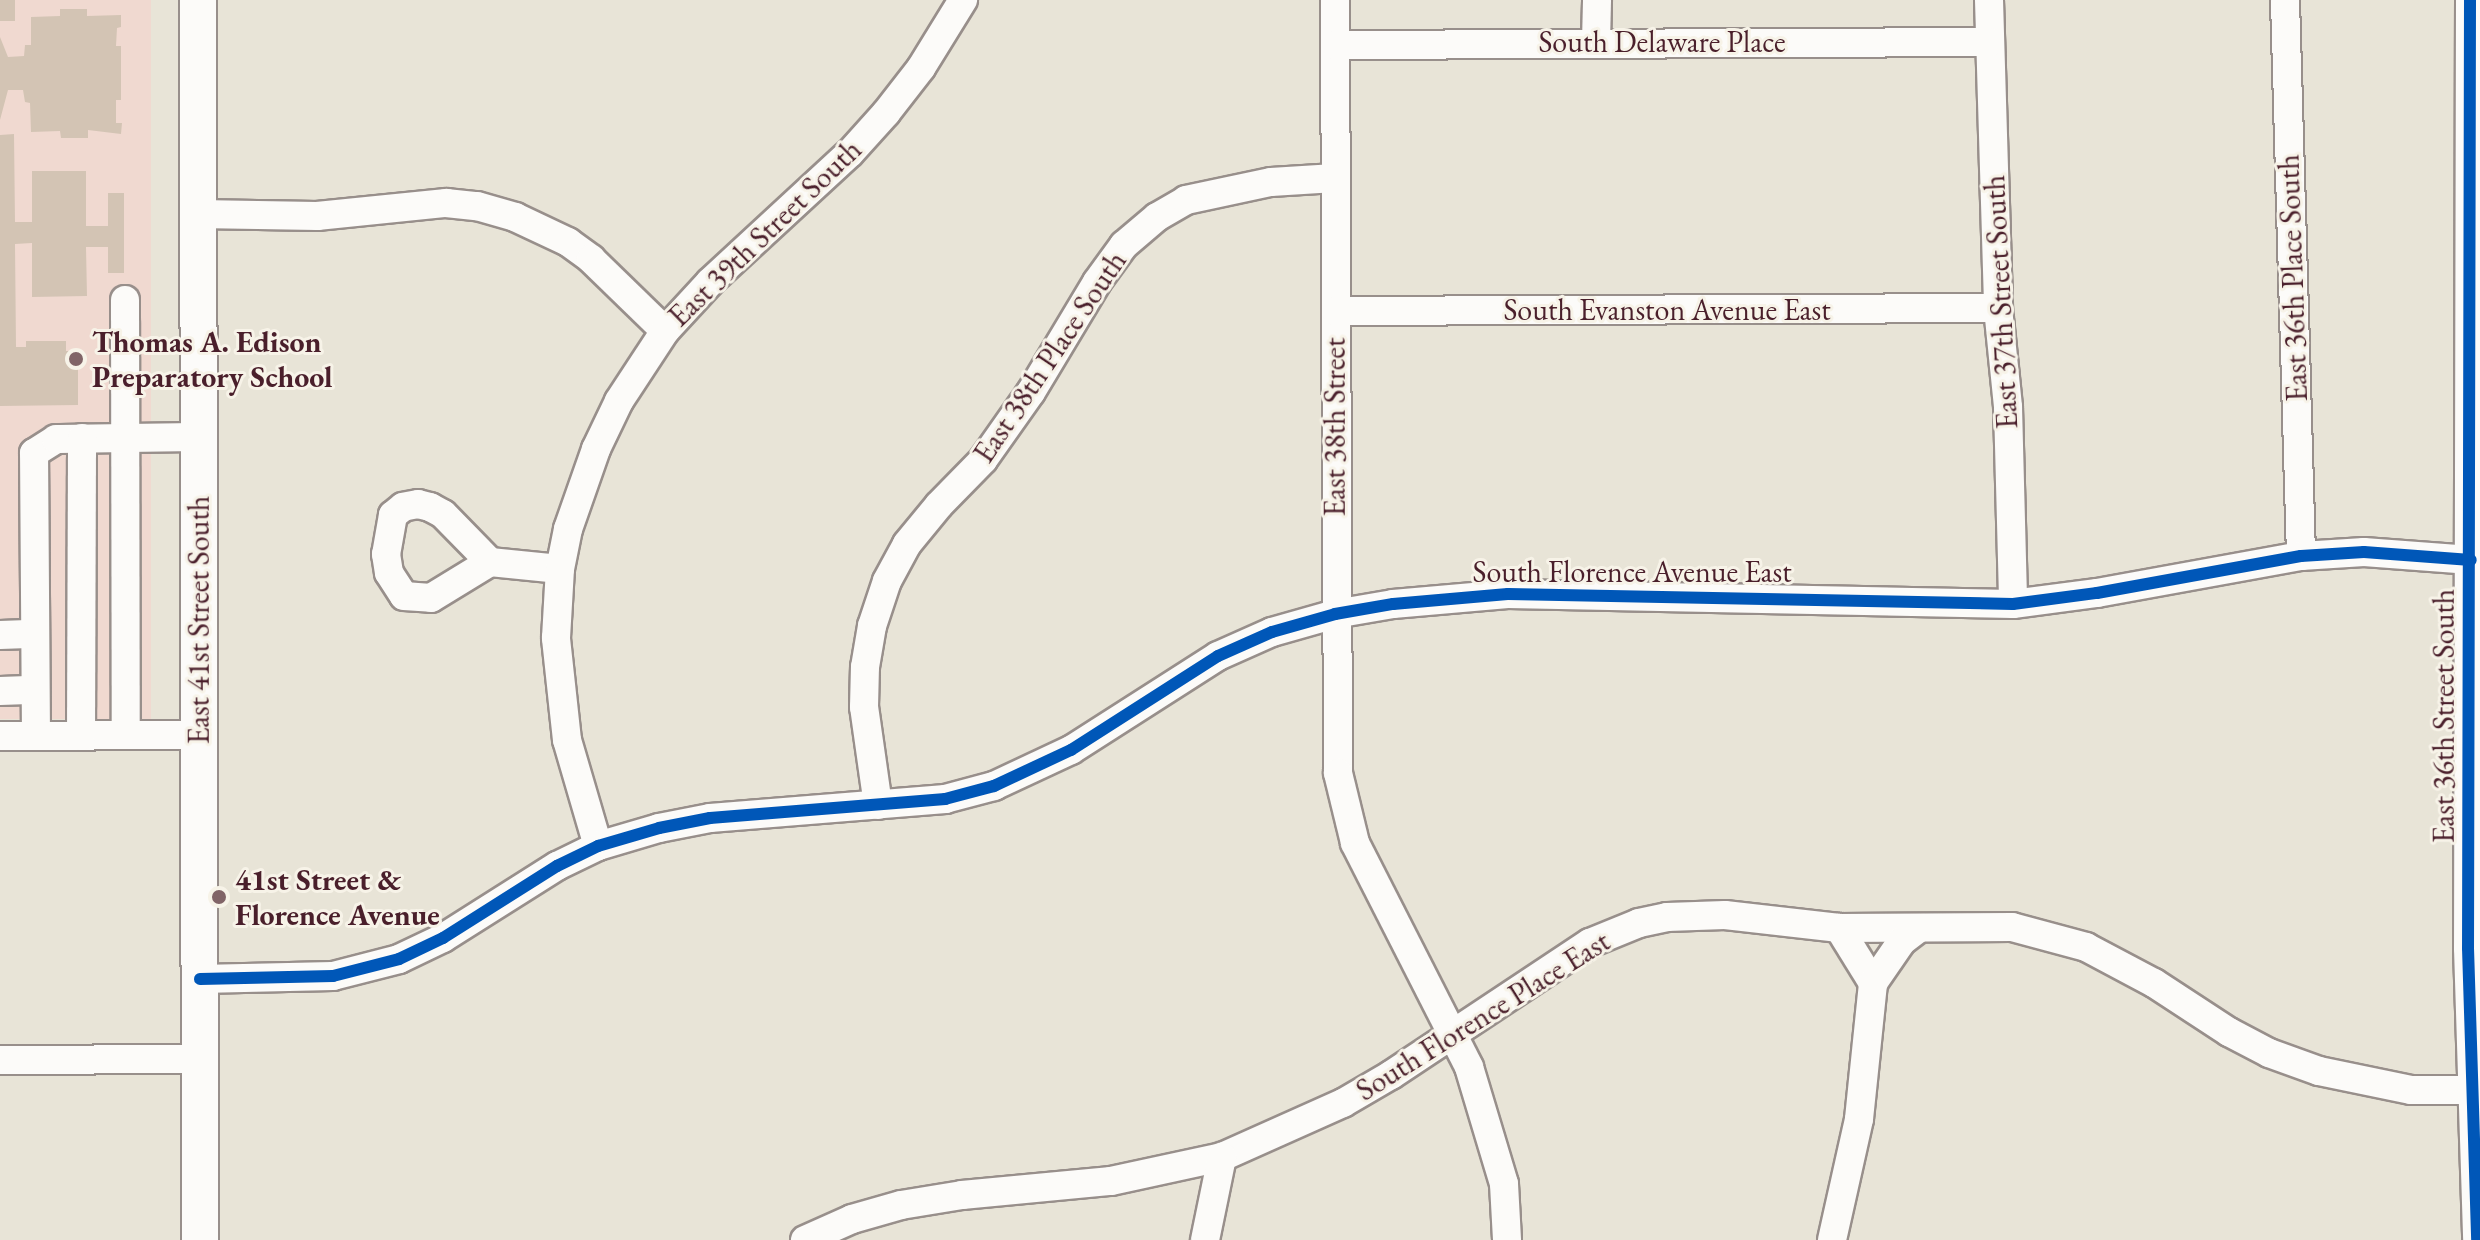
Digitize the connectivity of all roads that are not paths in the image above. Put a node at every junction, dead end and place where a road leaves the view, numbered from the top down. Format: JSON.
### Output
{"nodes":[{"id":1,"x":198,"y":0,"type":"edge"},
{"id":2,"x":1335,"y":0,"type":"edge"},
{"id":3,"x":1597,"y":0,"type":"edge"},
{"id":4,"x":1989,"y":0,"type":"edge"},
{"id":5,"x":2285,"y":0,"type":"edge"},
{"id":6,"x":2470,"y":0,"type":"edge"},
{"id":7,"x":953,"y":3,"type":"edge"},
{"id":8,"x":1596,"y":42,"type":"junction"},
{"id":9,"x":1989,"y":42,"type":"junction"},
{"id":10,"x":1336,"y":45,"type":"junction"},
{"id":11,"x":1335,"y":178,"type":"junction"},
{"id":12,"x":198,"y":214,"type":"junction"},
{"id":13,"x":125,"y":300,"type":"dead end"},
{"id":14,"x":1998,"y":308,"type":"junction"},
{"id":15,"x":1336,"y":311,"type":"junction"},
{"id":16,"x":665,"y":331,"type":"junction"},
{"id":17,"x":124,"y":437,"type":"junction"},
{"id":18,"x":199,"y":437,"type":"junction"},
{"id":19,"x":82,"y":438,"type":"junction"},
{"id":20,"x":2301,"y":556,"type":"junction"},
{"id":21,"x":2471,"y":560,"type":"junction"},
{"id":22,"x":490,"y":562,"type":"dead end"},
{"id":23,"x":560,"y":569,"type":"junction"},
{"id":24,"x":2013,"y":604,"type":"junction"},
{"id":25,"x":1335,"y":614,"type":"junction"},
{"id":26,"x":35,"y":634,"type":"junction"},
{"id":27,"x":0,"y":635,"type":"edge"},
{"id":28,"x":35,"y":690,"type":"junction"},
{"id":29,"x":0,"y":691,"type":"edge"},
{"id":30,"x":126,"y":735,"type":"junction"},
{"id":31,"x":199,"y":735,"type":"junction"},
{"id":32,"x":0,"y":736,"type":"edge"},
{"id":33,"x":36,"y":736,"type":"junction"},
{"id":34,"x":81,"y":736,"type":"junction"},
{"id":35,"x":2475,"y":737,"type":"edge"},
{"id":36,"x":878,"y":805,"type":"junction"},
{"id":37,"x":598,"y":846,"type":"junction"},
{"id":38,"x":1839,"y":928,"type":"junction"},
{"id":39,"x":1919,"y":928,"type":"junction"},
{"id":40,"x":200,"y":979,"type":"junction"},
{"id":41,"x":1873,"y":983,"type":"junction"},
{"id":42,"x":1452,"y":1034,"type":"junction"},
{"id":43,"x":200,"y":1059,"type":"junction"},
{"id":44,"x":0,"y":1060,"type":"edge"},
{"id":45,"x":2476,"y":1090,"type":"edge"},
{"id":46,"x":1222,"y":1157,"type":"junction"},
{"id":47,"x":822,"y":1236,"type":"edge"},
{"id":48,"x":200,"y":1240,"type":"edge"},
{"id":49,"x":1205,"y":1240,"type":"edge"},
{"id":50,"x":1507,"y":1240,"type":"edge"},
{"id":51,"x":1832,"y":1240,"type":"edge"},
{"id":52,"x":2477,"y":1240,"type":"edge"}],
"edges":[{"from":1,"to":12,"type":"main road","name":"East 41st Street South"},
{"from":2,"to":10,"type":"street","name":"East 38th Street"},
{"from":3,"to":8,"type":"street"},
{"from":4,"to":9,"type":"street","name":"East 37th Street South"},
{"from":5,"to":20,"type":"street","name":"East 36th Place South"},
{"from":6,"to":21,"type":"street","name":"East 36th Street South"},
{"from":7,"to":16,"type":"street","name":"East 39th Street South"},
{"from":8,"to":9,"type":"street","name":"South Delaware Place"},
{"from":8,"to":10,"type":"street","name":"South Delaware Place"},
{"from":9,"to":14,"type":"street","name":"East 37th Street South"},
{"from":10,"to":11,"type":"street","name":"East 38th Street"},
{"from":11,"to":15,"type":"street","name":"East 38th Street"},
{"from":11,"to":36,"type":"street","name":"East 38th Place South"},
{"from":12,"to":16,"type":"street"},
{"from":12,"to":18,"type":"main road","name":"East 41st Street South"},
{"from":13,"to":17,"type":"street"},
{"from":14,"to":15,"type":"street","name":"South Evanston Avenue East"},
{"from":14,"to":24,"type":"street","name":"East 37th Street South"},
{"from":15,"to":25,"type":"street","name":"East 38th Street"},
{"from":16,"to":23,"type":"street","name":"East 39th Street South"},
{"from":17,"to":18,"type":"street"},
{"from":17,"to":19,"type":"street"},
{"from":17,"to":30,"type":"street"},
{"from":18,"to":31,"type":"main road","name":"East 41st Street South"},
{"from":19,"to":26,"type":"street"},
{"from":19,"to":34,"type":"street"},
{"from":20,"to":21,"type":"street","name":"South Florence Avenue East"},
{"from":20,"to":24,"type":"street","name":"South Florence Avenue East"},
{"from":21,"to":35,"type":"street","name":"East 36th Street South"},
{"from":22,"to":23,"type":"street"},
{"from":23,"to":37,"type":"street","name":"East 39th Street South"},
{"from":24,"to":25,"type":"street","name":"South Florence Avenue East"},
{"from":25,"to":36,"type":"street","name":"South Florence Avenue East"},
{"from":25,"to":42,"type":"street","name":"East 38th Street"},
{"from":26,"to":27,"type":"street"},
{"from":26,"to":28,"type":"street"},
{"from":28,"to":29,"type":"street"},
{"from":28,"to":33,"type":"street"},
{"from":30,"to":31,"type":"street"},
{"from":30,"to":34,"type":"street"},
{"from":31,"to":40,"type":"main road","name":"East 41st Street South"},
{"from":32,"to":33,"type":"street"},
{"from":33,"to":34,"type":"street"},
{"from":35,"to":45,"type":"street","name":"East 36th Street South"},
{"from":36,"to":37,"type":"street","name":"South Florence Avenue East"},
{"from":37,"to":40,"type":"street","name":"South Florence Avenue East"},
{"from":38,"to":39,"type":"street","name":"South Florence Place East"},
{"from":38,"to":41,"type":"street"},
{"from":38,"to":42,"type":"street","name":"South Florence Place East"},
{"from":39,"to":41,"type":"street"},
{"from":39,"to":45,"type":"street","name":"South Florence Place East"},
{"from":40,"to":43,"type":"main road","name":"East 41st Street South"},
{"from":41,"to":51,"type":"street"},
{"from":42,"to":46,"type":"street","name":"South Florence Place East"},
{"from":42,"to":50,"type":"street","name":"East 38th Street"},
{"from":43,"to":44,"type":"street"},
{"from":43,"to":48,"type":"main road","name":"East 41st Street South"},
{"from":45,"to":52,"type":"street","name":"East 36th Street South"},
{"from":46,"to":47,"type":"street","name":"South Florence Place East"},
{"from":46,"to":49,"type":"street"}]}
